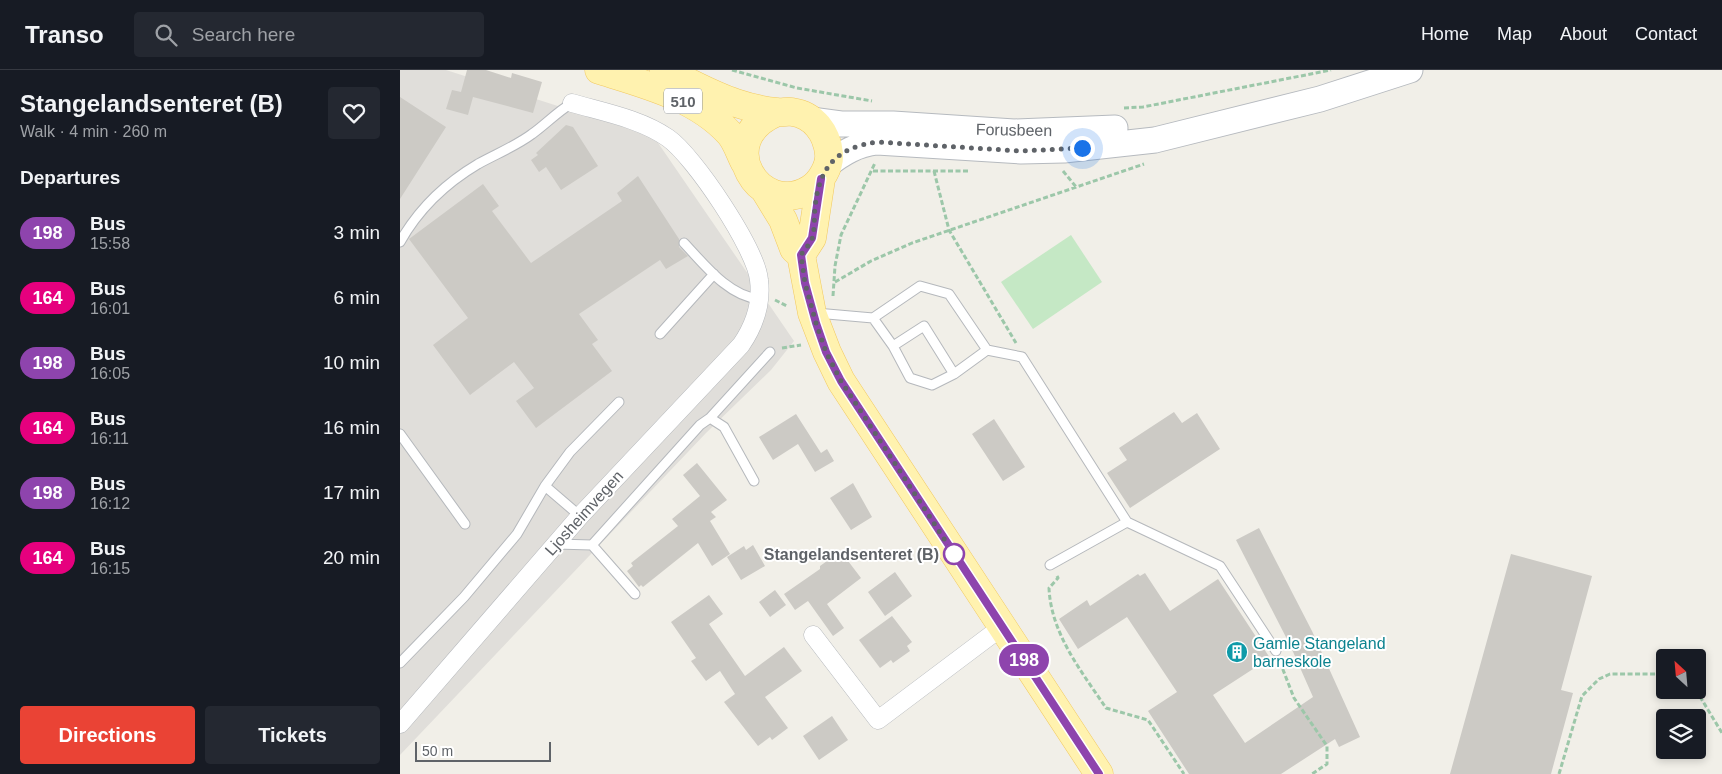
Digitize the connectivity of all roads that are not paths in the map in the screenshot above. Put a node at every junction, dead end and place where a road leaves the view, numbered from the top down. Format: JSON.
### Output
{"nodes":[{"id":1,"x":598,"y":70,"type":"edge"},
{"id":2,"x":664,"y":70,"type":"edge"},
{"id":3,"x":1410,"y":70,"type":"edge"},
{"id":4,"x":572,"y":103,"type":"joint"},
{"id":5,"x":778,"y":112,"type":"junction"},
{"id":6,"x":1246,"y":116,"type":"junction"},
{"id":7,"x":811,"y":120,"type":"junction"},
{"id":8,"x":745,"y":164,"type":"junction"},
{"id":9,"x":824,"y":172,"type":"junction"},
{"id":10,"x":764,"y":189,"type":"junction"},
{"id":11,"x":400,"y":242,"type":"edge"},
{"id":12,"x":684,"y":243,"type":"dead end"},
{"id":13,"x":801,"y":255,"type":"junction"},
{"id":14,"x":714,"y":274,"type":"junction"},
{"id":15,"x":759,"y":299,"type":"junction"},
{"id":16,"x":824,"y":314,"type":"junction"},
{"id":17,"x":873,"y":318,"type":"junction"},
{"id":18,"x":660,"y":334,"type":"dead end"},
{"id":19,"x":893,"y":346,"type":"junction"},
{"id":20,"x":987,"y":350,"type":"junction"},
{"id":21,"x":770,"y":352,"type":"road end"},
{"id":22,"x":954,"y":374,"type":"junction"},
{"id":23,"x":618,"y":402,"type":"dead end"},
{"id":24,"x":710,"y":418,"type":"junction"},
{"id":25,"x":400,"y":434,"type":"edge"},
{"id":26,"x":754,"y":481,"type":"dead end"},
{"id":27,"x":544,"y":486,"type":"junction"},
{"id":28,"x":580,"y":516,"type":"junction"},
{"id":29,"x":1127,"y":522,"type":"junction"},
{"id":30,"x":465,"y":524,"type":"dead end"},
{"id":31,"x":556,"y":544,"type":"junction"},
{"id":32,"x":592,"y":545,"type":"junction"},
{"id":33,"x":1050,"y":565,"type":"road end"},
{"id":34,"x":635,"y":594,"type":"dead end"},
{"id":35,"x":1003,"y":626,"type":"junction"},
{"id":36,"x":813,"y":634,"type":"dead end"},
{"id":37,"x":1276,"y":651,"type":"road end"},
{"id":38,"x":400,"y":663,"type":"edge"},
{"id":39,"x":400,"y":724,"type":"edge"},
{"id":40,"x":1099,"y":774,"type":"edge"}],
"edges":[{"from":1,"to":8,"type":"main road","number":"510"},
{"from":2,"to":5,"type":"main road","number":"510"},
{"from":3,"to":6,"type":"main road","name":"Forusbeen"},
{"from":4,"to":11,"type":"lane"},
{"from":4,"to":15,"type":"street","name":"Ljosheimvegen"},
{"from":5,"to":7,"type":"main road","number":"510"},
{"from":5,"to":8,"type":"main road"},
{"from":6,"to":7,"type":"main road","name":"Forusbeen"},
{"from":6,"to":9,"type":"main road","name":"Forusbeen"},
{"from":7,"to":9,"type":"main road"},
{"from":8,"to":10,"type":"main road","number":"510"},
{"from":9,"to":10,"type":"main road"},
{"from":9,"to":13,"type":"main road"},
{"from":10,"to":13,"type":"main road","number":"510"},
{"from":12,"to":14,"type":"lane"},
{"from":13,"to":16,"type":"main road","number":"510"},
{"from":14,"to":15,"type":"lane"},
{"from":14,"to":18,"type":"lane"},
{"from":15,"to":28,"type":"street","name":"Ljosheimvegen"},
{"from":16,"to":17,"type":"lane"},
{"from":16,"to":35,"type":"main road","number":"510"},
{"from":17,"to":19,"type":"lane"},
{"from":17,"to":20,"type":"lane"},
{"from":19,"to":22,"type":"lane"},
{"from":19,"to":22,"type":"lane"},
{"from":20,"to":22,"type":"lane"},
{"from":20,"to":29,"type":"lane"},
{"from":21,"to":24,"type":"lane"},
{"from":23,"to":27,"type":"lane"},
{"from":24,"to":26,"type":"lane"},
{"from":24,"to":32,"type":"lane"},
{"from":25,"to":30,"type":"lane"},
{"from":27,"to":28,"type":"lane"},
{"from":27,"to":38,"type":"lane"},
{"from":28,"to":31,"type":"street","name":"Ljosheimvegen"},
{"from":29,"to":33,"type":"lane"},
{"from":29,"to":37,"type":"lane"},
{"from":31,"to":32,"type":"lane"},
{"from":31,"to":39,"type":"street","name":"Ljosheimvegen"},
{"from":32,"to":34,"type":"lane"},
{"from":35,"to":36,"type":"street"},
{"from":35,"to":40,"type":"main road","number":"510"}]}
